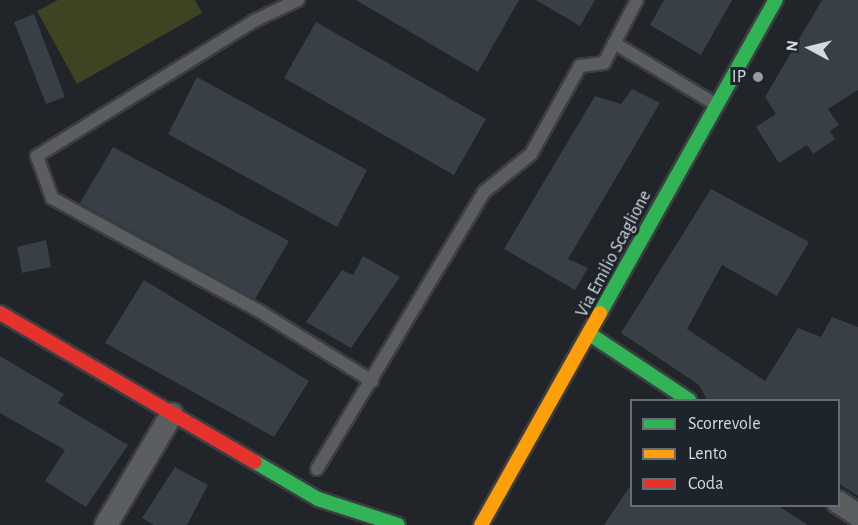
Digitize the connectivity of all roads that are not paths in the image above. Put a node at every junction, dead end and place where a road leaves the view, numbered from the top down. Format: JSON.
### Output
{"nodes":[{"id":1,"x":298,"y":0,"type":"edge"},
{"id":2,"x":637,"y":0,"type":"edge"},
{"id":3,"x":777,"y":0,"type":"edge"},
{"id":4,"x":614,"y":43,"type":"junction"},
{"id":5,"x":715,"y":104,"type":"junction"},
{"id":6,"x":0,"y":313,"type":"edge"},
{"id":7,"x":591,"y":335,"type":"junction"},
{"id":8,"x":372,"y":381,"type":"junction"},
{"id":9,"x":687,"y":399,"type":"edge"},
{"id":10,"x":172,"y":414,"type":"junction"},
{"id":11,"x":317,"y":469,"type":"dead end"},
{"id":12,"x":840,"y":503,"type":"edge"},
{"id":13,"x":858,"y":515,"type":"edge"},
{"id":14,"x":106,"y":525,"type":"edge"},
{"id":15,"x":398,"y":525,"type":"edge"},
{"id":16,"x":481,"y":525,"type":"edge"}],
"edges":[{"from":1,"to":8,"type":"lane"},
{"from":2,"to":4,"type":"lane"},
{"from":3,"to":5,"type":"main road","name":"Via Emilio Scaglione"},
{"from":4,"to":5,"type":"lane"},
{"from":4,"to":8,"type":"lane"},
{"from":5,"to":7,"type":"main road","name":"Via Emilio Scaglione"},
{"from":6,"to":10,"type":"main road"},
{"from":7,"to":9,"type":"main road"},
{"from":7,"to":16,"type":"main road","name":"Via Emilio Scaglione"},
{"from":8,"to":11,"type":"lane"},
{"from":10,"to":14,"type":"street"},
{"from":10,"to":15,"type":"main road"},
{"from":12,"to":13,"type":"street"}]}
